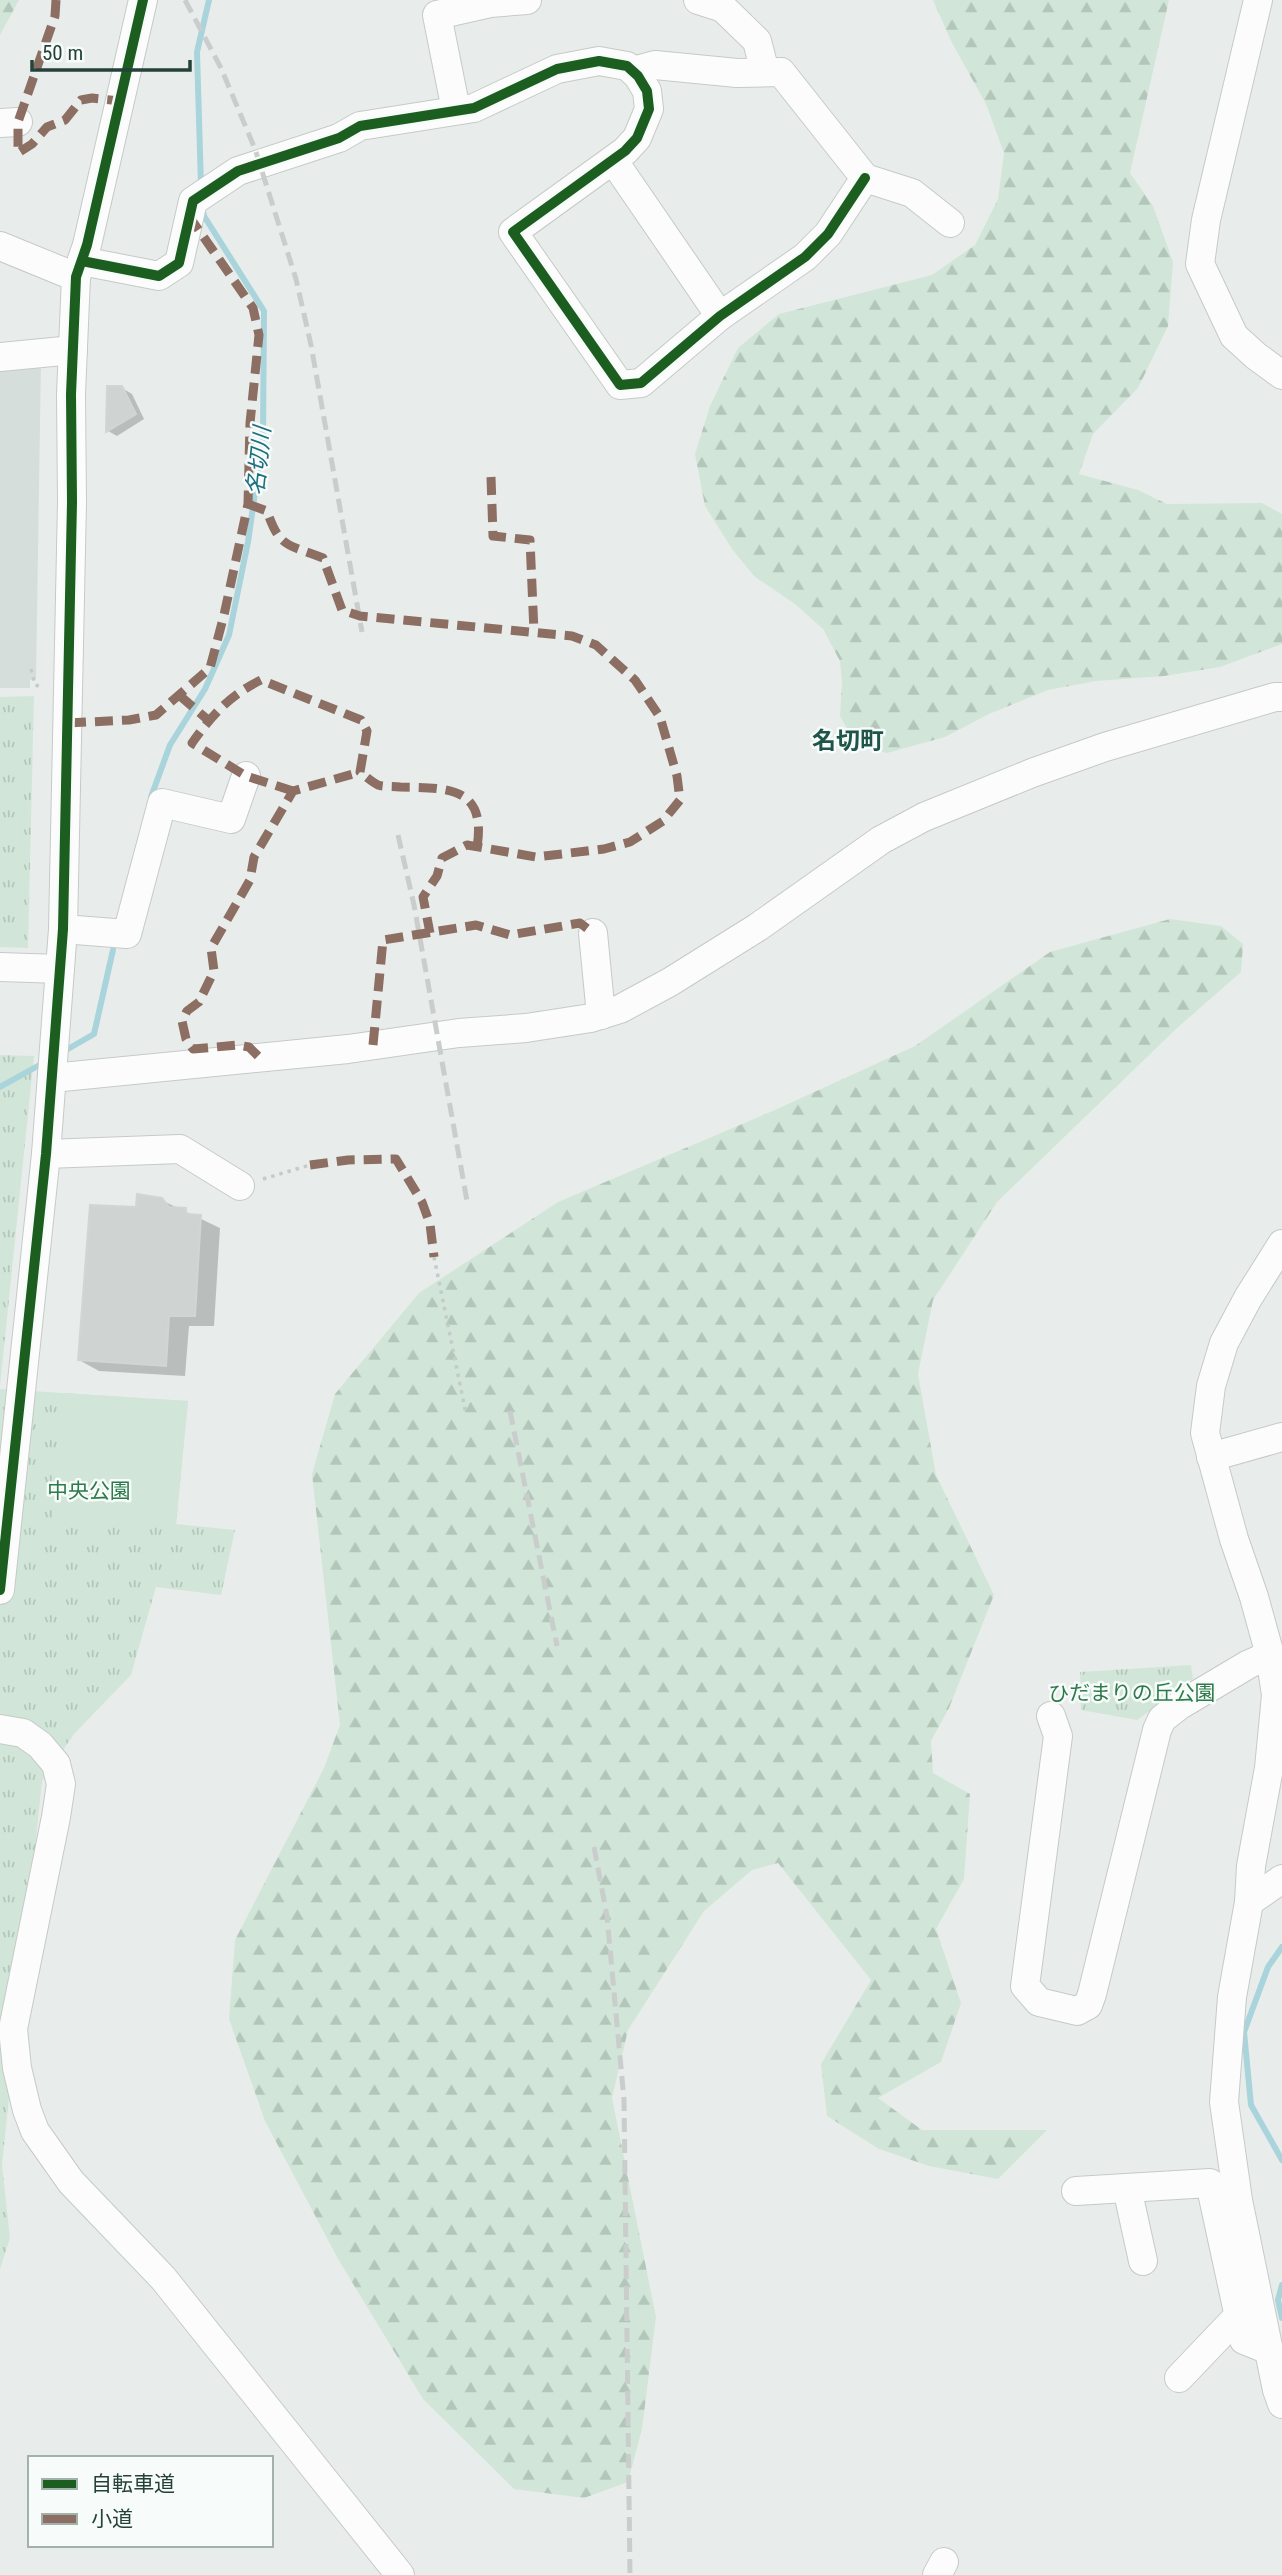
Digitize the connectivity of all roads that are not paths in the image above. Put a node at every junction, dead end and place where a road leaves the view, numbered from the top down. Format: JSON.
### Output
{"nodes":[{"id":1,"x":143,"y":0,"type":"edge"},
{"id":2,"x":527,"y":0,"type":"edge"},
{"id":3,"x":698,"y":0,"type":"edge"},
{"id":4,"x":1258,"y":0,"type":"edge"},
{"id":5,"x":633,"y":71,"type":"junction"},
{"id":6,"x":765,"y":72,"type":"junction"},
{"id":7,"x":456,"y":110,"type":"junction"},
{"id":8,"x":613,"y":160,"type":"junction"},
{"id":9,"x":865,"y":178,"type":"junction"},
{"id":10,"x":950,"y":223,"type":"dead end"},
{"id":11,"x":0,"y":246,"type":"edge"},
{"id":12,"x":79,"y":269,"type":"junction"},
{"id":13,"x":720,"y":316,"type":"junction"},
{"id":14,"x":73,"y":350,"type":"junction"},
{"id":15,"x":0,"y":357,"type":"edge"},
{"id":16,"x":1282,"y":375,"type":"edge"},
{"id":17,"x":1282,"y":697,"type":"edge"},
{"id":18,"x":246,"y":776,"type":"dead end"},
{"id":19,"x":63,"y":929,"type":"junction"},
{"id":20,"x":593,"y":933,"type":"dead end"},
{"id":21,"x":0,"y":967,"type":"edge"},
{"id":22,"x":60,"y":969,"type":"junction"},
{"id":23,"x":601,"y":1015,"type":"junction"},
{"id":24,"x":53,"y":1075,"type":"junction"},
{"id":25,"x":46,"y":1154,"type":"junction"},
{"id":26,"x":240,"y":1186,"type":"road end"},
{"id":27,"x":1282,"y":1244,"type":"edge"},
{"id":28,"x":1282,"y":1437,"type":"edge"},
{"id":29,"x":1211,"y":1457,"type":"junction"},
{"id":30,"x":0,"y":1590,"type":"edge"},
{"id":31,"x":1273,"y":1644,"type":"edge"},
{"id":32,"x":1051,"y":1716,"type":"dead end"},
{"id":33,"x":0,"y":1729,"type":"edge"},
{"id":34,"x":1282,"y":1878,"type":"edge"},
{"id":35,"x":1249,"y":1902,"type":"junction"},
{"id":36,"x":1127,"y":2188,"type":"junction"},
{"id":37,"x":1076,"y":2191,"type":"dead end"},
{"id":38,"x":1143,"y":2260,"type":"dead end"},
{"id":39,"x":1239,"y":2315,"type":"junction"},
{"id":40,"x":1269,"y":2350,"type":"junction"},
{"id":41,"x":1179,"y":2378,"type":"dead end"},
{"id":42,"x":1282,"y":2404,"type":"edge"},
{"id":43,"x":400,"y":2575,"type":"edge"}],
"edges":[{"from":1,"to":12,"type":"street"},
{"from":2,"to":7,"type":"street"},
{"from":3,"to":6,"type":"street"},
{"from":4,"to":16,"type":"street"},
{"from":5,"to":6,"type":"street"},
{"from":5,"to":7,"type":"street"},
{"from":5,"to":8,"type":"street"},
{"from":6,"to":9,"type":"street"},
{"from":7,"to":12,"type":"street"},
{"from":8,"to":13,"type":"street"},
{"from":8,"to":13,"type":"street"},
{"from":9,"to":10,"type":"street"},
{"from":9,"to":13,"type":"street"},
{"from":11,"to":12,"type":"street"},
{"from":12,"to":14,"type":"street"},
{"from":14,"to":15,"type":"street"},
{"from":14,"to":19,"type":"street"},
{"from":17,"to":23,"type":"street"},
{"from":18,"to":19,"type":"street"},
{"from":19,"to":22,"type":"street"},
{"from":20,"to":23,"type":"street"},
{"from":21,"to":22,"type":"street"},
{"from":22,"to":24,"type":"street"},
{"from":23,"to":24,"type":"street"},
{"from":24,"to":25,"type":"street"},
{"from":25,"to":26,"type":"street"},
{"from":25,"to":30,"type":"street"},
{"from":27,"to":29,"type":"street"},
{"from":28,"to":29,"type":"street"},
{"from":29,"to":31,"type":"street"},
{"from":31,"to":32,"type":"street"},
{"from":31,"to":35,"type":"street"},
{"from":33,"to":43,"type":"street"},
{"from":34,"to":35,"type":"street"},
{"from":35,"to":40,"type":"street"},
{"from":36,"to":37,"type":"street"},
{"from":36,"to":38,"type":"street"},
{"from":36,"to":39,"type":"street"},
{"from":39,"to":40,"type":"street"},
{"from":39,"to":41,"type":"street"},
{"from":40,"to":42,"type":"street"}]}
